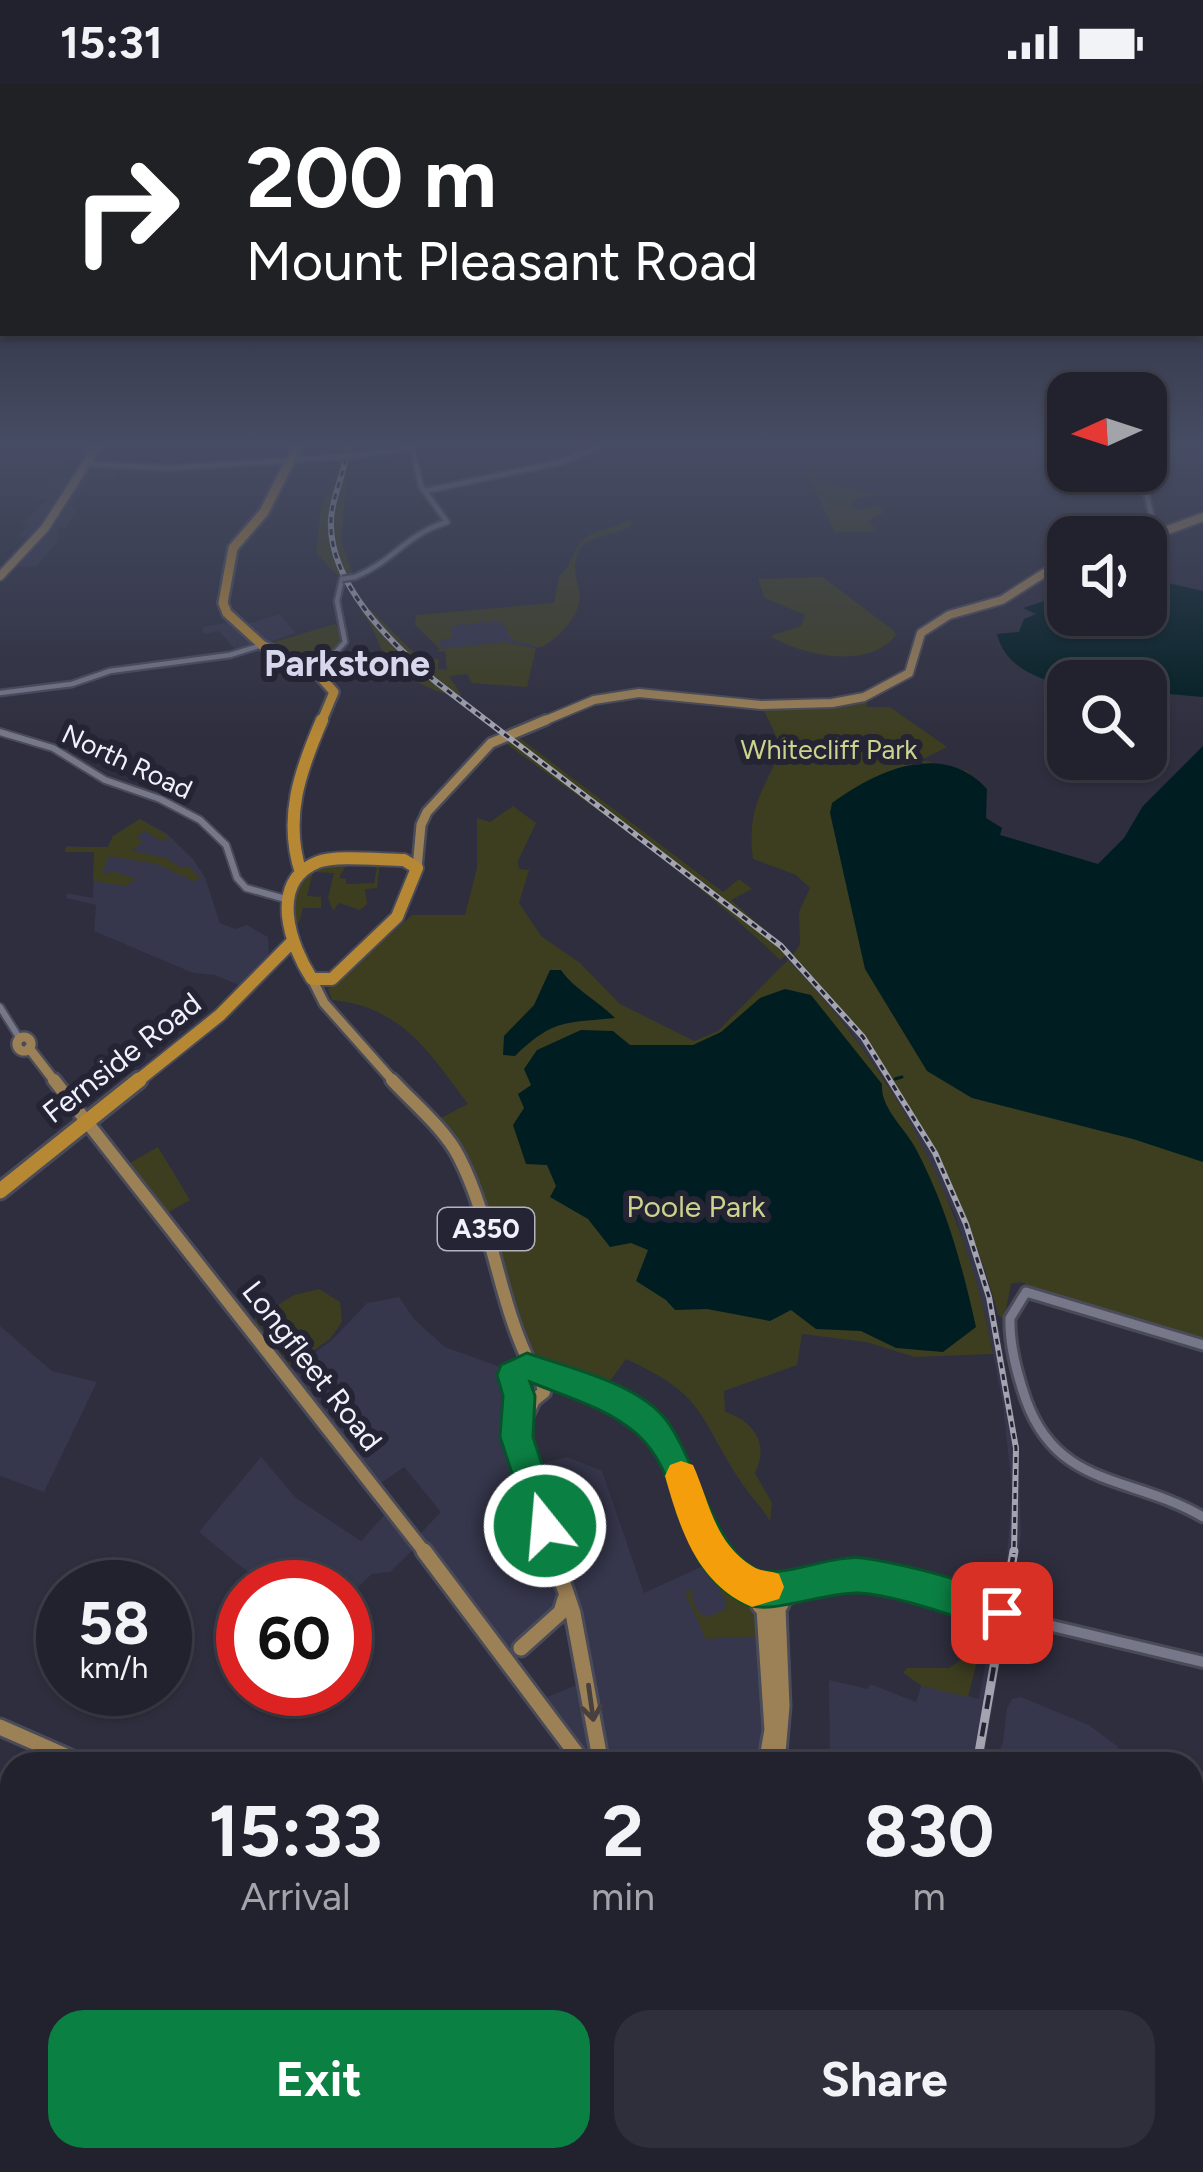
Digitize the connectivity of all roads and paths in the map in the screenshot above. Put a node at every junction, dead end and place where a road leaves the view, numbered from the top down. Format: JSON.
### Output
{"nodes":[{"id":1,"x":30,"y":544,"type":"edge"},
{"id":2,"x":235,"y":544,"type":"edge"},
{"id":3,"x":405,"y":544,"type":"edge"},
{"id":4,"x":1047,"y":571,"type":"edge"},
{"id":5,"x":0,"y":576,"type":"edge"},
{"id":6,"x":262,"y":645,"type":"junction"},
{"id":7,"x":316,"y":673,"type":"junction"},
{"id":8,"x":0,"y":693,"type":"edge"},
{"id":9,"x":0,"y":732,"type":"edge"},
{"id":10,"x":293,"y":846,"type":"junction"},
{"id":11,"x":318,"y":862,"type":"junction"},
{"id":12,"x":411,"y":864,"type":"junction"},
{"id":13,"x":301,"y":873,"type":"junction"},
{"id":14,"x":290,"y":894,"type":"junction"},
{"id":15,"x":291,"y":943,"type":"junction"},
{"id":16,"x":269,"y":960,"type":"junction"},
{"id":17,"x":299,"y":963,"type":"junction"},
{"id":18,"x":323,"y":980,"type":"junction"},
{"id":19,"x":0,"y":1007,"type":"edge"},
{"id":20,"x":22,"y":1045,"type":"joint"},
{"id":21,"x":86,"y":1120,"type":"junction"},
{"id":22,"x":0,"y":1191,"type":"edge"},
{"id":23,"x":520,"y":1345,"type":"junction"},
{"id":24,"x":1203,"y":1345,"type":"edge"},
{"id":25,"x":534,"y":1369,"type":"junction"},
{"id":26,"x":515,"y":1370,"type":"junction"},
{"id":27,"x":566,"y":1381,"type":"junction"},
{"id":28,"x":519,"y":1396,"type":"junction"},
{"id":29,"x":539,"y":1396,"type":"junction"},
{"id":30,"x":527,"y":1467,"type":"junction"},
{"id":31,"x":1203,"y":1517,"type":"edge"},
{"id":32,"x":565,"y":1591,"type":"junction"},
{"id":33,"x":776,"y":1602,"type":"junction"},
{"id":34,"x":544,"y":1628,"type":"junction"},
{"id":35,"x":580,"y":1641,"type":"junction"},
{"id":36,"x":495,"y":1644,"type":"junction"},
{"id":37,"x":521,"y":1648,"type":"junction"},
{"id":38,"x":1203,"y":1662,"type":"edge"},
{"id":39,"x":518,"y":1674,"type":"junction"},
{"id":40,"x":0,"y":1727,"type":"edge"},
{"id":41,"x":57,"y":1752,"type":"edge"},
{"id":42,"x":575,"y":1752,"type":"edge"},
{"id":43,"x":599,"y":1752,"type":"edge"},
{"id":44,"x":768,"y":1752,"type":"edge"},
{"id":45,"x":779,"y":1752,"type":"edge"}],
"edges":[{"from":1,"to":5,"type":"main road"},
{"from":2,"to":6,"type":"highway"},
{"from":3,"to":7,"type":"street","bridge":true},
{"from":4,"to":12,"type":"main road"},
{"from":6,"to":7,"type":"highway"},
{"from":6,"to":8,"type":"street"},
{"from":7,"to":10,"type":"highway"},
{"from":9,"to":14,"type":"street","name":"North Road"},
{"from":10,"to":11,"type":"highway"},
{"from":10,"to":13,"type":"highway"},
{"from":11,"to":12,"type":"highway"},
{"from":11,"to":13,"type":"highway"},
{"from":12,"to":18,"type":"highway"},
{"from":13,"to":14,"type":"highway"},
{"from":14,"to":15,"type":"highway"},
{"from":15,"to":16,"type":"highway","name":"Fernside Road"},
{"from":15,"to":17,"type":"highway"},
{"from":16,"to":17,"type":"highway"},
{"from":16,"to":21,"type":"highway","name":"Fernside Road"},
{"from":17,"to":18,"type":"highway"},
{"from":18,"to":23,"type":"main road","number":"A350"},
{"from":19,"to":20,"type":"street"},
{"from":20,"to":21,"type":"main road","name":"Longfleet Road"},
{"from":21,"to":22,"type":"highway","name":"Fernside Road"},
{"from":21,"to":36,"type":"main road","name":"Longfleet Road"},
{"from":23,"to":25,"type":"main road","number":"A350"},
{"from":23,"to":26,"type":"main road","number":"A350"},
{"from":24,"to":31,"type":"street"},
{"from":25,"to":26,"type":"main road"},
{"from":25,"to":27,"type":"main road"},
{"from":25,"to":29,"type":"main road"},
{"from":26,"to":28,"type":"main road"},
{"from":27,"to":29,"type":"main road"},
{"from":27,"to":33,"type":"main road"},
{"from":28,"to":29,"type":"main road"},
{"from":28,"to":30,"type":"main road"},
{"from":29,"to":30,"type":"main road"},
{"from":30,"to":32,"type":"main road"},
{"from":32,"to":34,"type":"main road"},
{"from":32,"to":35,"type":"main road"},
{"from":33,"to":38,"type":"street","bridge":true},
{"from":33,"to":44,"type":"main road"},
{"from":33,"to":45,"type":"main road"},
{"from":34,"to":35,"type":"main road"},
{"from":34,"to":37,"type":"main road"},
{"from":35,"to":43,"type":"main road","one_way":true},
{"from":36,"to":37,"type":"main road"},
{"from":36,"to":39,"type":"main road","name":"Longfleet Road"},
{"from":37,"to":39,"type":"main road"},
{"from":39,"to":42,"type":"main road","name":"Longfleet Road"},
{"from":40,"to":41,"type":"main road"}]}
